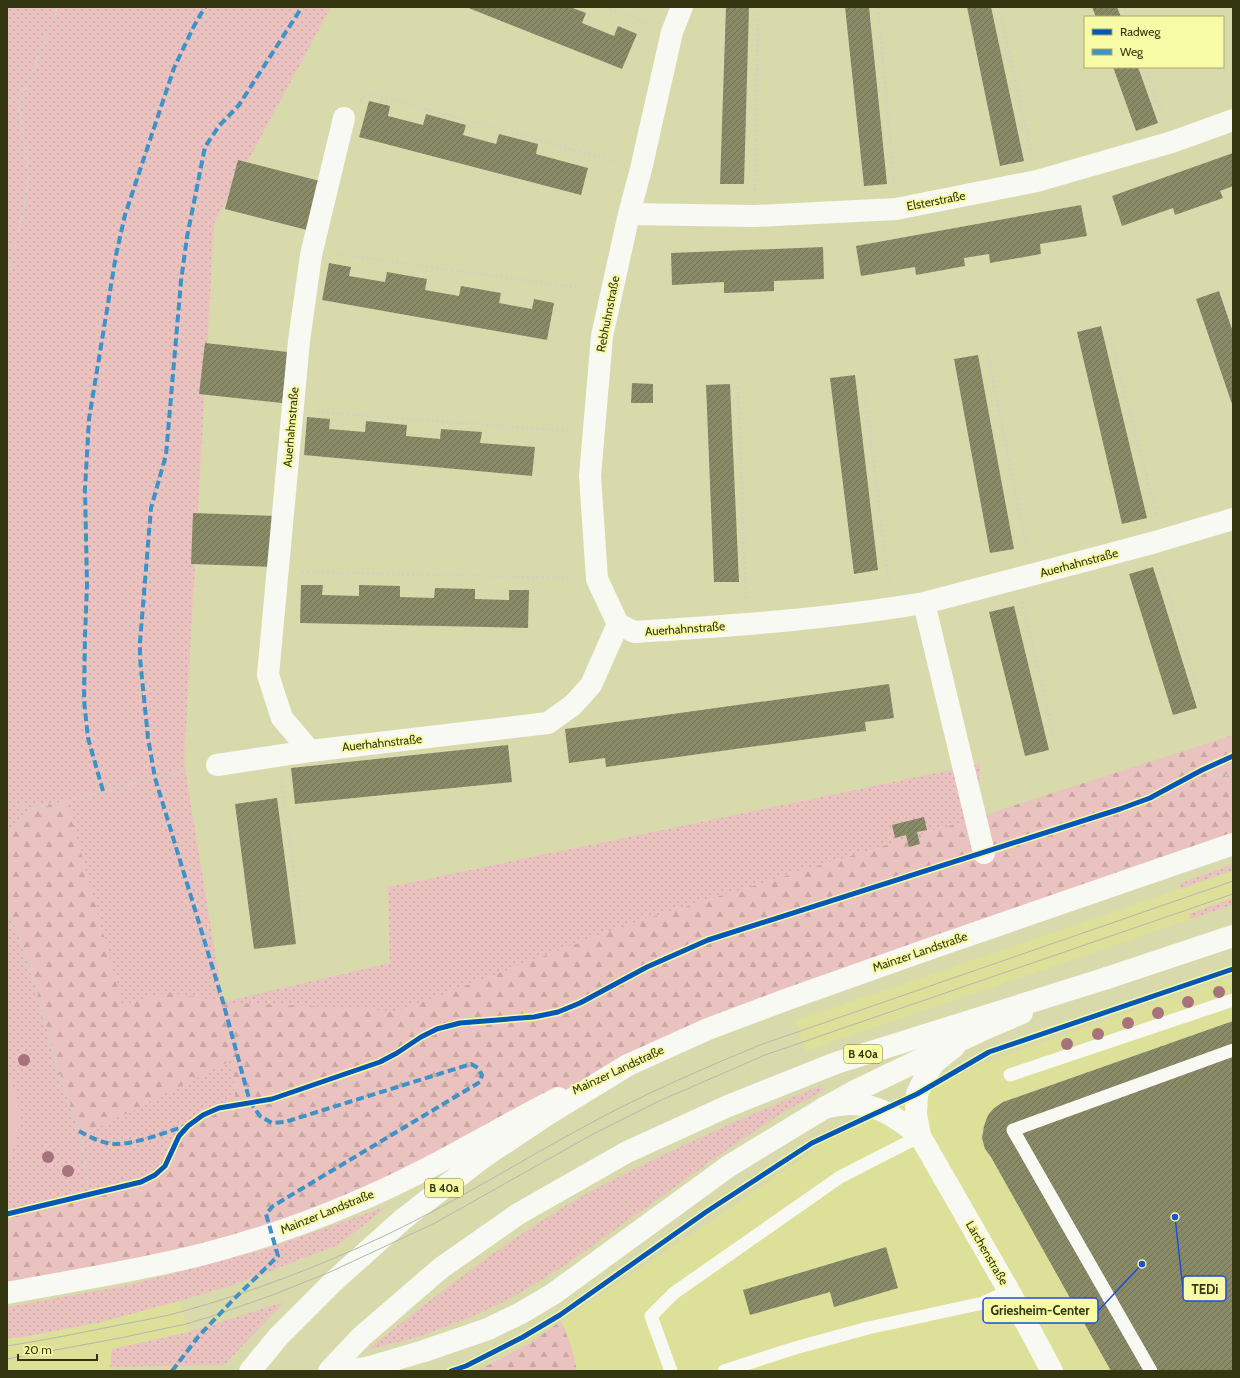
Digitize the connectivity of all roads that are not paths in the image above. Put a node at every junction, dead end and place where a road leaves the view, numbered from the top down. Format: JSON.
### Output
{"nodes":[{"id":1,"x":682,"y":7,"type":"edge"},
{"id":2,"x":344,"y":118,"type":"dead end"},
{"id":3,"x":1233,"y":120,"type":"edge"},
{"id":4,"x":629,"y":214,"type":"junction"},
{"id":5,"x":1233,"y":519,"type":"edge"},
{"id":6,"x":924,"y":603,"type":"junction"},
{"id":7,"x":618,"y":624,"type":"junction"},
{"id":8,"x":310,"y":751,"type":"junction"},
{"id":9,"x":217,"y":765,"type":"road end"},
{"id":10,"x":1233,"y":844,"type":"edge"},
{"id":11,"x":984,"y":853,"type":"dead end"},
{"id":12,"x":1233,"y":936,"type":"edge"},
{"id":13,"x":1107,"y":978,"type":"junction"},
{"id":14,"x":1233,"y":1000,"type":"edge"},
{"id":15,"x":980,"y":1031,"type":"junction"},
{"id":16,"x":1233,"y":1050,"type":"edge"},
{"id":17,"x":628,"y":1064,"type":"junction"},
{"id":18,"x":1010,"y":1075,"type":"dead end"},
{"id":19,"x":826,"y":1107,"type":"junction"},
{"id":20,"x":920,"y":1136,"type":"junction"},
{"id":21,"x":1010,"y":1292,"type":"junction"},
{"id":22,"x":7,"y":1293,"type":"edge"},
{"id":23,"x":250,"y":1371,"type":"edge"},
{"id":24,"x":330,"y":1371,"type":"edge"},
{"id":25,"x":348,"y":1371,"type":"edge"},
{"id":26,"x":671,"y":1371,"type":"edge"},
{"id":27,"x":724,"y":1371,"type":"edge"},
{"id":28,"x":1052,"y":1371,"type":"edge"},
{"id":29,"x":1152,"y":1371,"type":"edge"}],
"edges":[{"from":1,"to":4,"type":"main road","name":"Rebhuhnstraße"},
{"from":2,"to":8,"type":"main road","name":"Auerhahnstraße"},
{"from":3,"to":4,"type":"main road","name":"Elsterstraße"},
{"from":4,"to":7,"type":"main road","name":"Rebhuhnstraße"},
{"from":5,"to":6,"type":"main road","name":"Auerhahnstraße"},
{"from":6,"to":7,"type":"main road","name":"Auerhahnstraße"},
{"from":6,"to":11,"type":"main road"},
{"from":7,"to":8,"type":"main road","name":"Auerhahnstraße"},
{"from":8,"to":9,"type":"main road","name":"Auerhahnstraße"},
{"from":10,"to":17,"type":"main road","name":"Mainzer Landstraße"},
{"from":12,"to":13,"type":"main road"},
{"from":13,"to":15,"type":"main road"},
{"from":13,"to":24,"type":"main road","number":"B 40a"},
{"from":14,"to":18,"type":"lane"},
{"from":15,"to":19,"type":"main road"},
{"from":15,"to":20,"type":"main road","name":"Lärchenstraße"},
{"from":16,"to":29,"type":"lane"},
{"from":17,"to":22,"type":"main road","name":"Mainzer Landstraße"},
{"from":17,"to":23,"type":"main road","number":"B 40a"},
{"from":19,"to":20,"type":"main road","name":"Lärchenstraße"},
{"from":19,"to":25,"type":"main road"},
{"from":20,"to":21,"type":"main road","name":"Lärchenstraße"},
{"from":20,"to":26,"type":"lane"},
{"from":21,"to":27,"type":"lane"},
{"from":21,"to":28,"type":"main road","name":"Lärchenstraße"}]}
